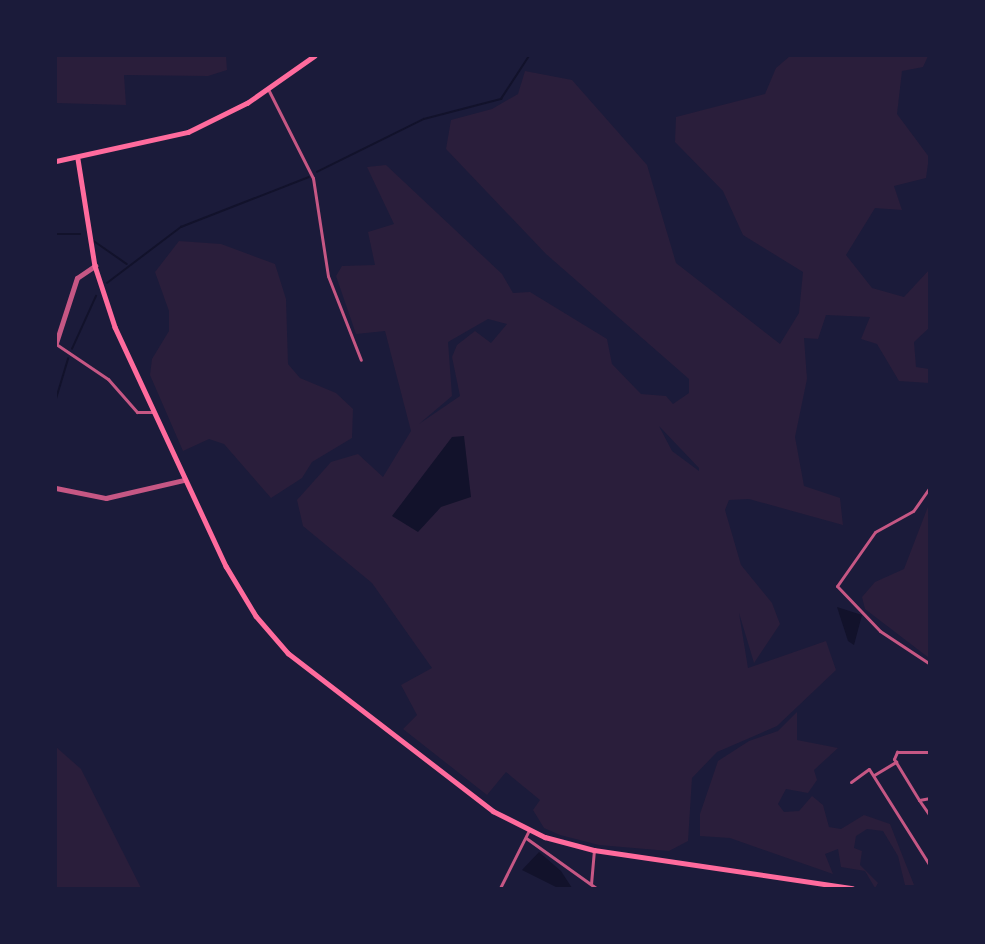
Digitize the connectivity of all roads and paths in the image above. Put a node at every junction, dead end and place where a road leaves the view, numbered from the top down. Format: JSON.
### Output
{"nodes":[{"id":1,"x":314,"y":56,"type":"edge"},
{"id":2,"x":268,"y":90,"type":"junction"},
{"id":3,"x":78,"y":159,"type":"junction"},
{"id":4,"x":56,"y":161,"type":"edge"},
{"id":5,"x":95,"y":266,"type":"junction"},
{"id":6,"x":56,"y":344,"type":"edge"},
{"id":7,"x":361,"y":360,"type":"dead end"},
{"id":8,"x":153,"y":412,"type":"junction"},
{"id":9,"x":184,"y":480,"type":"junction"},
{"id":10,"x":930,"y":487,"type":"edge"},
{"id":11,"x":56,"y":488,"type":"edge"},
{"id":12,"x":930,"y":664,"type":"edge"},
{"id":13,"x":930,"y":752,"type":"edge"},
{"id":14,"x":896,"y":762,"type":"junction"},
{"id":15,"x":874,"y":775,"type":"junction"},
{"id":16,"x":851,"y":782,"type":"dead end"},
{"id":17,"x":930,"y":798,"type":"edge"},
{"id":18,"x":919,"y":800,"type":"junction"},
{"id":19,"x":930,"y":816,"type":"edge"},
{"id":20,"x":529,"y":830,"type":"junction"},
{"id":21,"x":526,"y":838,"type":"junction"},
{"id":22,"x":594,"y":850,"type":"junction"},
{"id":23,"x":930,"y":866,"type":"edge"},
{"id":24,"x":591,"y":885,"type":"junction"},
{"id":25,"x":500,"y":888,"type":"edge"},
{"id":26,"x":596,"y":888,"type":"edge"},
{"id":27,"x":852,"y":888,"type":"edge"}],
"edges":[{"from":1,"to":2,"type":"main road"},
{"from":2,"to":3,"type":"main road"},
{"from":2,"to":7,"type":"street"},
{"from":3,"to":4,"type":"main road"},
{"from":3,"to":5,"type":"main road"},
{"from":5,"to":6,"type":"street"},
{"from":5,"to":8,"type":"main road"},
{"from":6,"to":8,"type":"street"},
{"from":8,"to":9,"type":"main road"},
{"from":9,"to":11,"type":"street"},
{"from":9,"to":20,"type":"main road"},
{"from":10,"to":12,"type":"street"},
{"from":13,"to":14,"type":"street"},
{"from":14,"to":15,"type":"street"},
{"from":14,"to":18,"type":"street"},
{"from":15,"to":16,"type":"street"},
{"from":15,"to":23,"type":"street"},
{"from":17,"to":18,"type":"street"},
{"from":18,"to":19,"type":"street"},
{"from":20,"to":21,"type":"street"},
{"from":20,"to":22,"type":"main road"},
{"from":21,"to":24,"type":"street"},
{"from":21,"to":25,"type":"street"},
{"from":22,"to":24,"type":"street"},
{"from":22,"to":27,"type":"main road"},
{"from":24,"to":26,"type":"street"}]}
